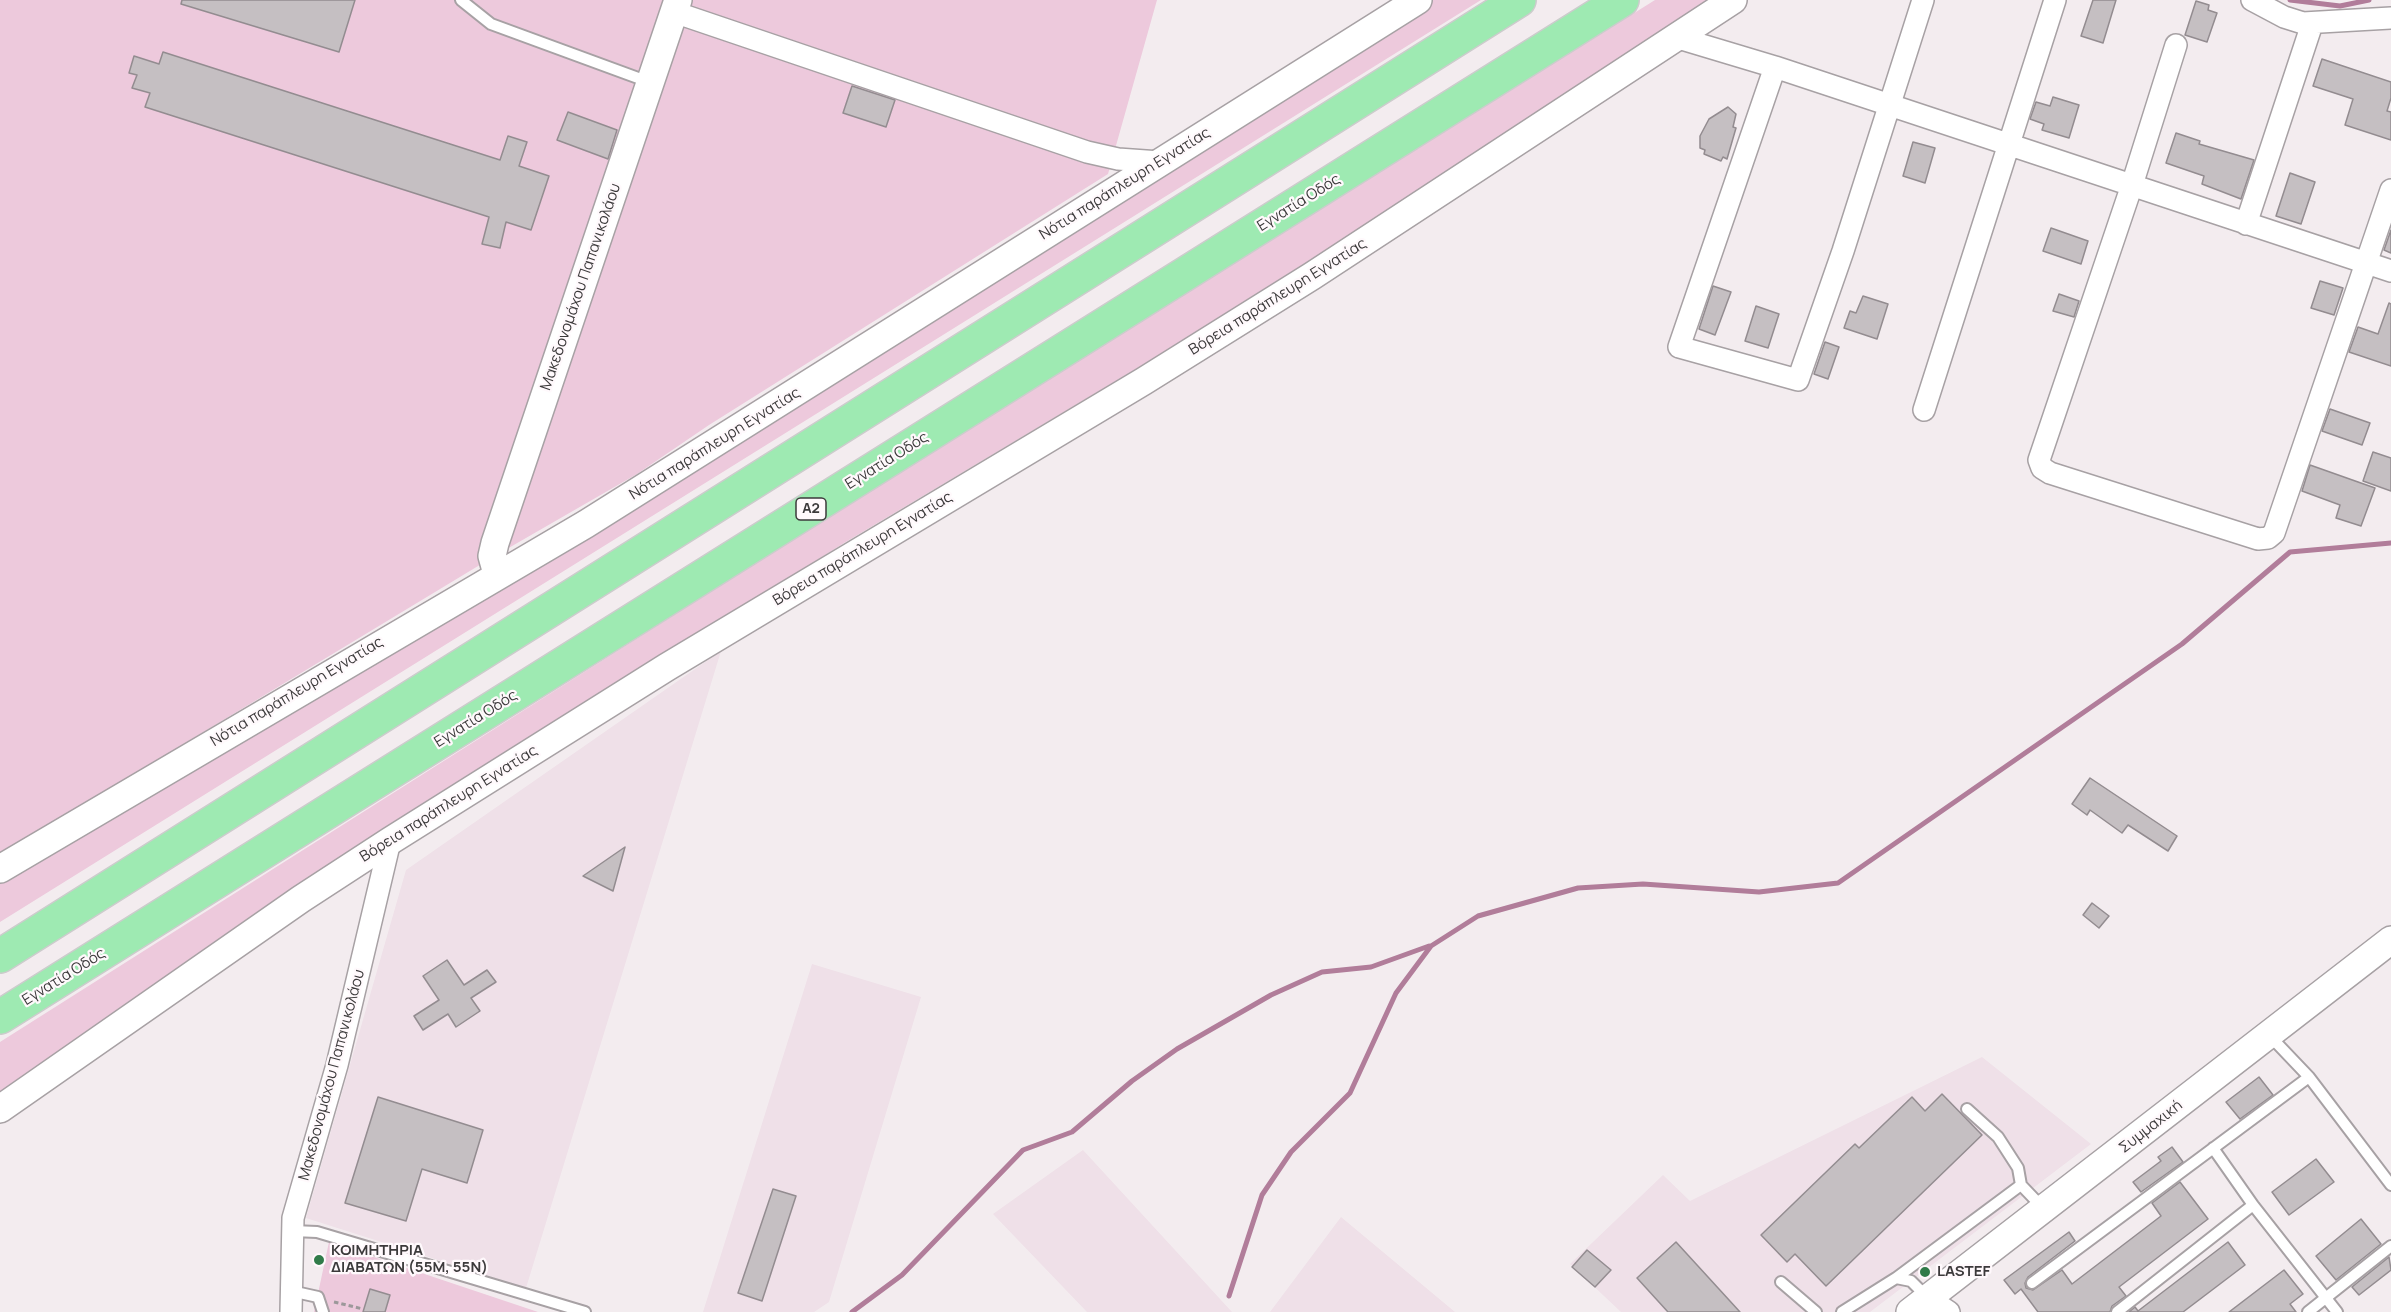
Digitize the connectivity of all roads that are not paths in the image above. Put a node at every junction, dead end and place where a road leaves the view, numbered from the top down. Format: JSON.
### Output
{"nodes":[{"id":1,"x":1418,"y":0,"type":"edge"},
{"id":2,"x":1519,"y":0,"type":"edge"},
{"id":3,"x":1622,"y":0,"type":"edge"},
{"id":4,"x":1733,"y":0,"type":"edge"},
{"id":5,"x":1923,"y":0,"type":"edge"},
{"id":6,"x":2055,"y":0,"type":"edge"},
{"id":7,"x":2252,"y":0,"type":"edge"},
{"id":8,"x":464,"y":1,"type":"edge"},
{"id":9,"x":676,"y":6,"type":"edge"},
{"id":10,"x":2391,"y":18,"type":"edge"},
{"id":11,"x":2312,"y":24,"type":"junction"},
{"id":12,"x":1675,"y":37,"type":"junction"},
{"id":13,"x":2176,"y":45,"type":"dead end"},
{"id":14,"x":1774,"y":67,"type":"junction"},
{"id":15,"x":649,"y":82,"type":"junction"},
{"id":16,"x":1890,"y":106,"type":"junction"},
{"id":17,"x":2010,"y":145,"type":"junction"},
{"id":18,"x":1160,"y":162,"type":"junction"},
{"id":19,"x":2132,"y":185,"type":"junction"},
{"id":20,"x":2391,"y":190,"type":"edge"},
{"id":21,"x":2246,"y":224,"type":"junction"},
{"id":22,"x":2367,"y":262,"type":"junction"},
{"id":23,"x":2391,"y":271,"type":"edge"},
{"id":24,"x":1924,"y":410,"type":"dead end"},
{"id":25,"x":497,"y":574,"type":"junction"},
{"id":26,"x":390,"y":841,"type":"junction"},
{"id":27,"x":0,"y":869,"type":"edge"},
{"id":28,"x":2391,"y":940,"type":"edge"},
{"id":29,"x":0,"y":956,"type":"edge"},
{"id":30,"x":0,"y":1017,"type":"edge"},
{"id":31,"x":2269,"y":1035,"type":"junction"},
{"id":32,"x":2309,"y":1077,"type":"junction"},
{"id":33,"x":0,"y":1109,"type":"edge"},
{"id":34,"x":1968,"y":1109,"type":"dead end"},
{"id":35,"x":2213,"y":1148,"type":"junction"},
{"id":36,"x":2021,"y":1185,"type":"junction"},
{"id":37,"x":2391,"y":1185,"type":"edge"},
{"id":38,"x":2253,"y":1205,"type":"junction"},
{"id":39,"x":2044,"y":1210,"type":"junction"},
{"id":40,"x":293,"y":1231,"type":"junction"},
{"id":41,"x":2391,"y":1246,"type":"edge"},
{"id":42,"x":1896,"y":1278,"type":"junction"},
{"id":43,"x":1781,"y":1282,"type":"dead end"},
{"id":44,"x":2032,"y":1283,"type":"dead end"},
{"id":45,"x":291,"y":1291,"type":"junction"},
{"id":46,"x":2326,"y":1298,"type":"junction"},
{"id":47,"x":1929,"y":1307,"type":"edge"},
{"id":48,"x":291,"y":1312,"type":"edge"},
{"id":49,"x":323,"y":1312,"type":"edge"},
{"id":50,"x":585,"y":1312,"type":"edge"},
{"id":51,"x":1816,"y":1312,"type":"edge"},
{"id":52,"x":1842,"y":1312,"type":"edge"},
{"id":53,"x":2117,"y":1312,"type":"edge"},
{"id":54,"x":2308,"y":1312,"type":"edge"},
{"id":55,"x":2337,"y":1312,"type":"edge"}],
"edges":[{"from":1,"to":18,"type":"street","name":"Νότια παράπλευρη Εγνατίας"},
{"from":2,"to":29,"type":"highway"},
{"from":3,"to":30,"type":"highway","name":"Εγνατία Οδός","number":"Α2"},
{"from":4,"to":12,"type":"street","name":"Βόρεια παράπλευρη Εγνατίας"},
{"from":5,"to":16,"type":"street"},
{"from":6,"to":17,"type":"street"},
{"from":7,"to":11,"type":"street"},
{"from":8,"to":15,"type":"lane"},
{"from":9,"to":15,"type":"street","name":"Μακεδονομάχου Παπανικολάου"},
{"from":9,"to":18,"type":"street"},
{"from":10,"to":11,"type":"street"},
{"from":11,"to":21,"type":"street"},
{"from":12,"to":14,"type":"street"},
{"from":12,"to":26,"type":"street","name":"Βόρεια παράπλευρη Εγνατίας"},
{"from":13,"to":19,"type":"street"},
{"from":14,"to":16,"type":"street"},
{"from":14,"to":16,"type":"street"},
{"from":15,"to":25,"type":"street","name":"Μακεδονομάχου Παπανικολάου"},
{"from":16,"to":17,"type":"street"},
{"from":17,"to":19,"type":"street"},
{"from":17,"to":24,"type":"street"},
{"from":18,"to":25,"type":"street","name":"Νότια παράπλευρη Εγνατίας"},
{"from":19,"to":21,"type":"street"},
{"from":19,"to":22,"type":"street"},
{"from":20,"to":22,"type":"street"},
{"from":21,"to":22,"type":"street"},
{"from":22,"to":23,"type":"street"},
{"from":25,"to":27,"type":"street","name":"Νότια παράπλευρη Εγνατίας"},
{"from":26,"to":33,"type":"street","name":"Βόρεια παράπλευρη Εγνατίας"},
{"from":26,"to":40,"type":"street","name":"Μακεδονομάχου Παπανικολάου"},
{"from":28,"to":31,"type":"street","name":"Συμμαχική"},
{"from":31,"to":32,"type":"lane"},
{"from":31,"to":39,"type":"street","name":"Συμμαχική"},
{"from":32,"to":35,"type":"lane"},
{"from":32,"to":37,"type":"lane"},
{"from":34,"to":36,"type":"lane"},
{"from":35,"to":38,"type":"lane"},
{"from":35,"to":44,"type":"lane"},
{"from":36,"to":39,"type":"lane"},
{"from":36,"to":42,"type":"lane"},
{"from":38,"to":46,"type":"lane"},
{"from":38,"to":53,"type":"lane"},
{"from":39,"to":47,"type":"street","name":"Συμμαχική"},
{"from":40,"to":45,"type":"street","name":"Μακεδονομάχου Παπανικολάου"},
{"from":40,"to":50,"type":"lane"},
{"from":41,"to":46,"type":"lane"},
{"from":42,"to":47,"type":"lane"},
{"from":42,"to":52,"type":"lane"},
{"from":43,"to":51,"type":"lane"},
{"from":45,"to":48,"type":"street","name":"Μακεδονομάχου Παπανικολάου"},
{"from":45,"to":49,"type":"lane"},
{"from":46,"to":54,"type":"lane"},
{"from":46,"to":55,"type":"lane"}]}
